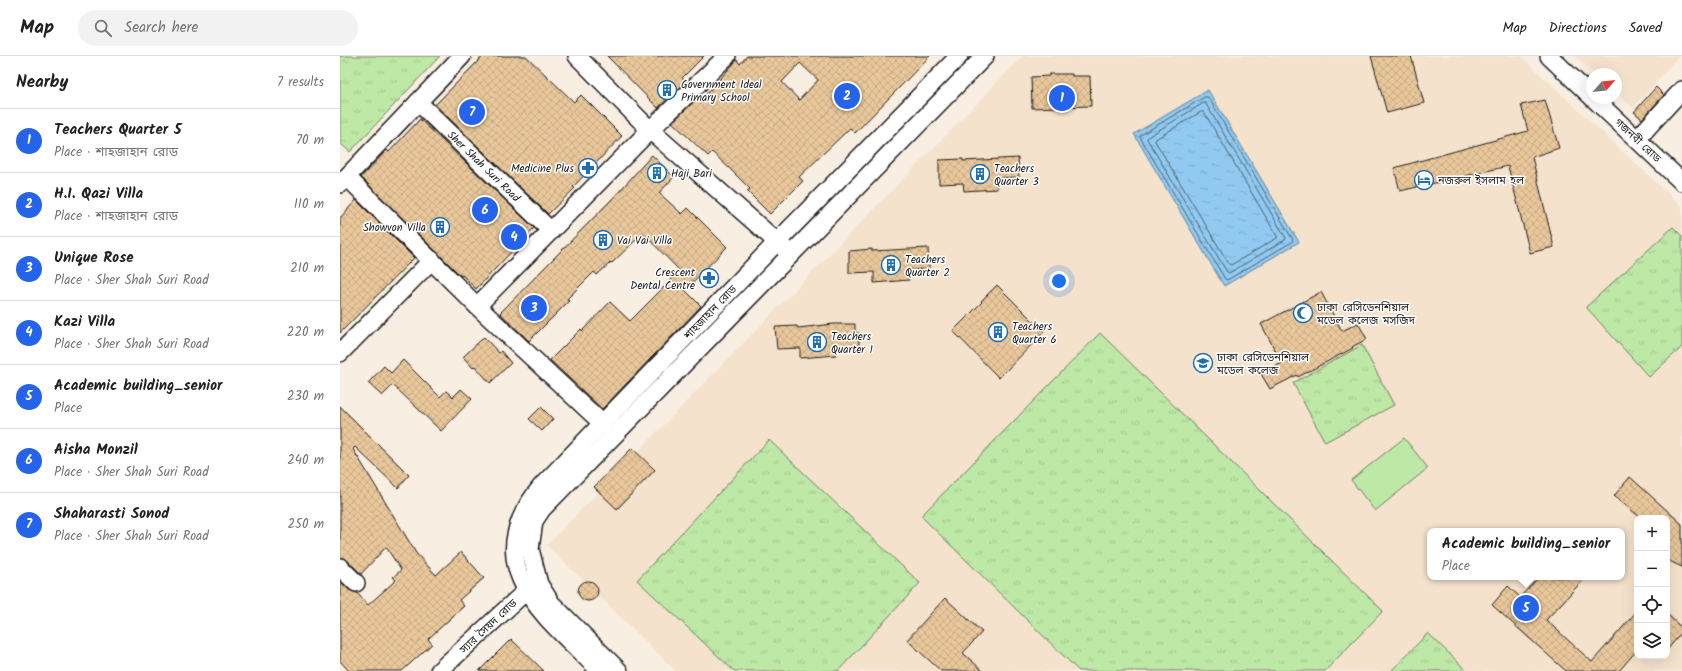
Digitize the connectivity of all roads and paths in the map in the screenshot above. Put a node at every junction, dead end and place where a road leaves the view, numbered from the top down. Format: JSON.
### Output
{"nodes":[{"id":1,"x":462,"y":56,"type":"edge"},
{"id":2,"x":576,"y":56,"type":"edge"},
{"id":3,"x":727,"y":56,"type":"edge"},
{"id":4,"x":959,"y":56,"type":"edge"},
{"id":5,"x":985,"y":56,"type":"edge"},
{"id":6,"x":1549,"y":56,"type":"edge"},
{"id":7,"x":1682,"y":90,"type":"edge"},
{"id":8,"x":1586,"y":92,"type":"edge"},
{"id":9,"x":418,"y":102,"type":"junction"},
{"id":10,"x":1599,"y":104,"type":"edge"},
{"id":11,"x":650,"y":130,"type":"junction"},
{"id":12,"x":1637,"y":139,"type":"junction"},
{"id":13,"x":343,"y":180,"type":"edge"},
{"id":14,"x":1682,"y":182,"type":"edge"},
{"id":15,"x":550,"y":230,"type":"junction"},
{"id":16,"x":777,"y":242,"type":"junction"},
{"id":17,"x":791,"y":255,"type":"junction"},
{"id":18,"x":432,"y":260,"type":"junction"},
{"id":19,"x":477,"y":306,"type":"junction"},
{"id":20,"x":340,"y":353,"type":"edge"},
{"id":21,"x":603,"y":424,"type":"junction"},
{"id":22,"x":340,"y":567,"type":"edge"},
{"id":23,"x":356,"y":583,"type":"dead end"},
{"id":24,"x":532,"y":587,"type":"junction"},
{"id":25,"x":439,"y":671,"type":"edge"},
{"id":26,"x":600,"y":671,"type":"edge"},
{"id":27,"x":619,"y":671,"type":"edge"}],
"edges":[{"from":1,"to":9,"type":"street"},
{"from":2,"to":11,"type":"street"},
{"from":3,"to":11,"type":"street"},
{"from":4,"to":16,"type":"street","name":"শাহজাহান রোড"},
{"from":5,"to":17,"type":"street","name":"শাহজাহান রোড"},
{"from":6,"to":8,"type":"street","name":"গজনবী রোড"},
{"from":7,"to":12,"type":"street"},
{"from":9,"to":13,"type":"street"},
{"from":9,"to":15,"type":"street","name":"Sher Shah Suri Road"},
{"from":10,"to":12,"type":"street","name":"গজনবী রোড"},
{"from":11,"to":15,"type":"street"},
{"from":11,"to":16,"type":"street"},
{"from":12,"to":14,"type":"street","name":"গজনবী রোড"},
{"from":13,"to":18,"type":"street"},
{"from":15,"to":19,"type":"street"},
{"from":16,"to":17,"type":"street"},
{"from":16,"to":21,"type":"street","name":"শাহজাহান রোড"},
{"from":17,"to":24,"type":"street","name":"শাহজাহান রোড"},
{"from":18,"to":19,"type":"street"},
{"from":18,"to":20,"type":"street"},
{"from":19,"to":21,"type":"street"},
{"from":21,"to":24,"type":"street","name":"শাহজাহান রোড"},
{"from":22,"to":23,"type":"street"},
{"from":24,"to":25,"type":"street","name":"স্যার সৈয়দ রোড"},
{"from":24,"to":26,"type":"street"},
{"from":24,"to":27,"type":"street"}]}
